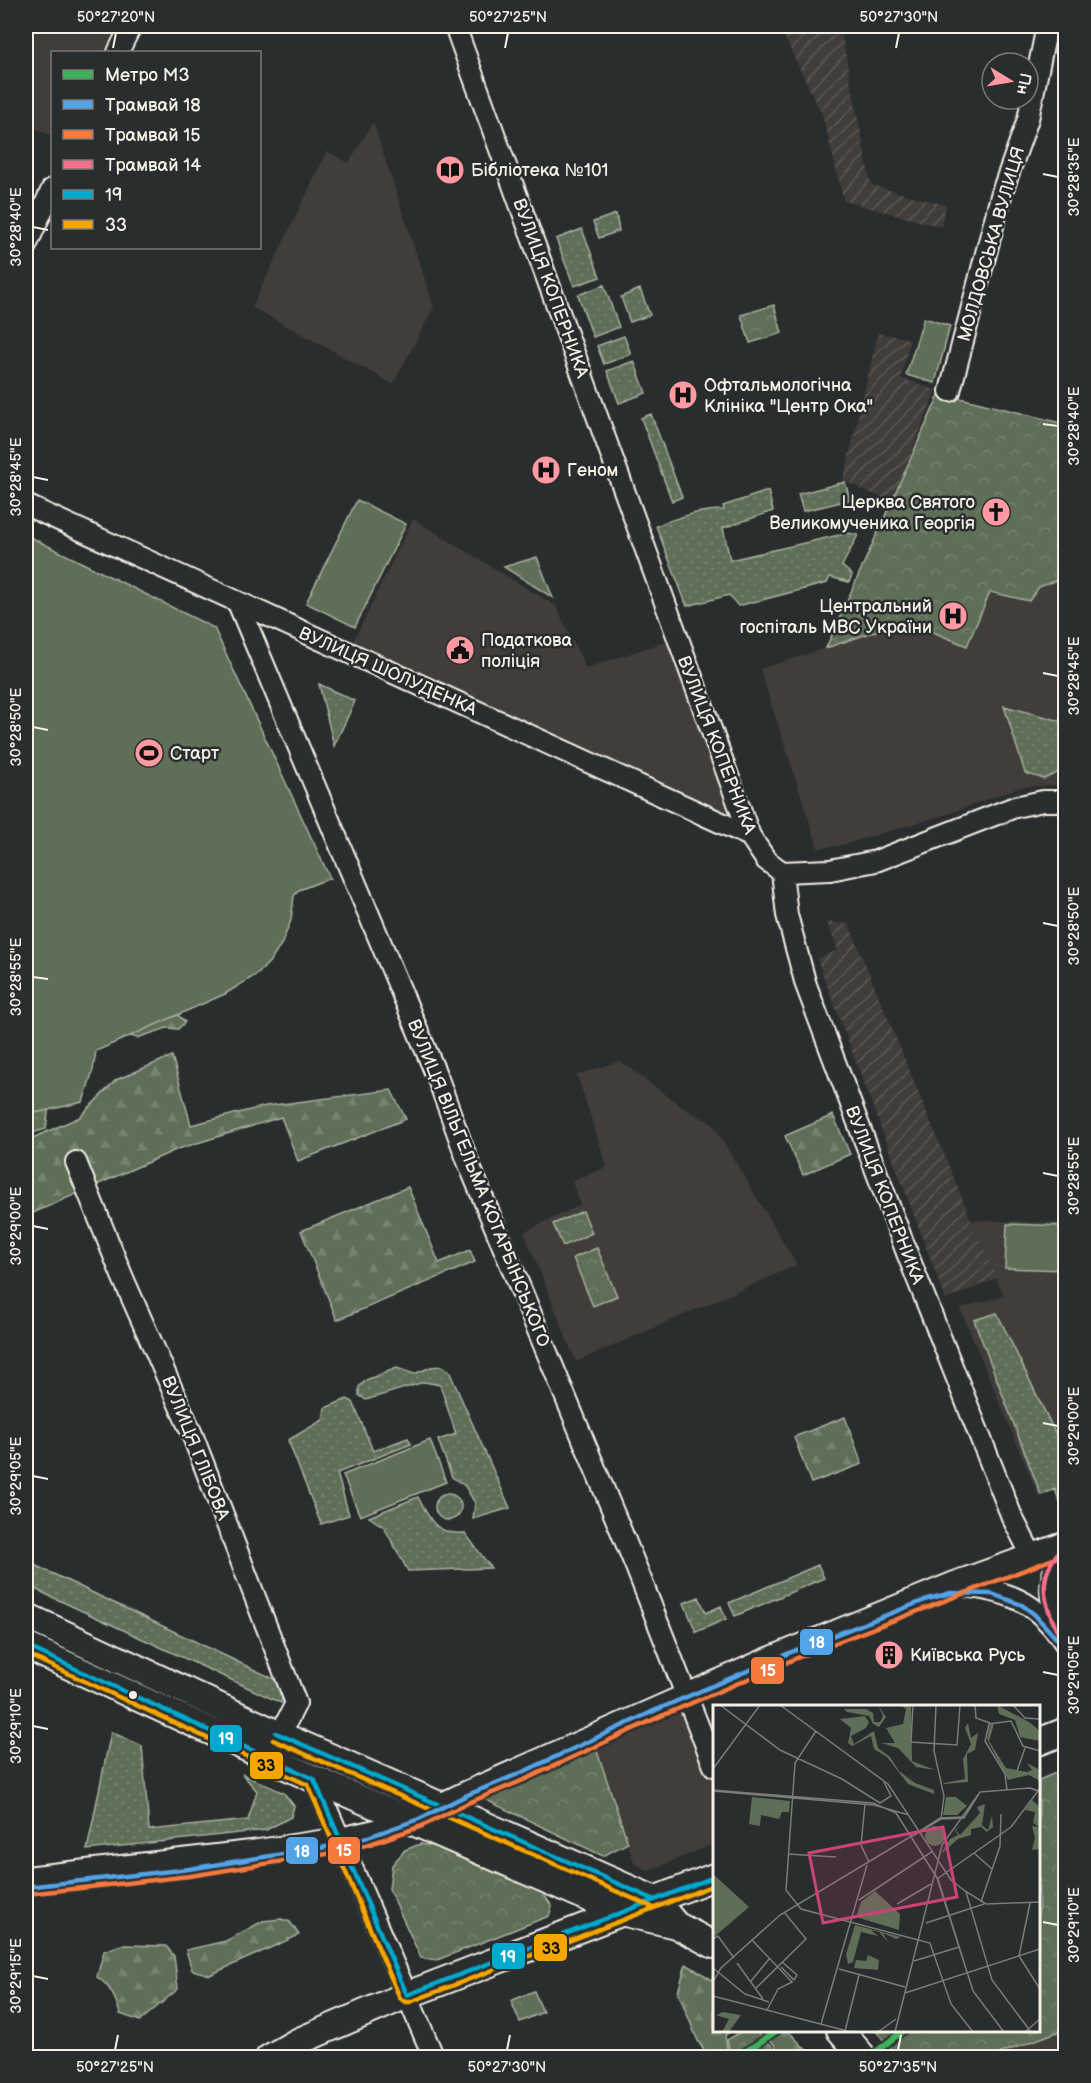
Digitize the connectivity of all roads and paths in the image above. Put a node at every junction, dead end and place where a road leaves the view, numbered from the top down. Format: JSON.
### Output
{"nodes":[{"id":1,"x":131,"y":26,"type":"edge"},
{"id":2,"x":455,"y":26,"type":"edge"},
{"id":3,"x":1047,"y":26,"type":"edge"},
{"id":4,"x":118,"y":51,"type":"edge"},
{"id":5,"x":51,"y":191,"type":"edge"},
{"id":6,"x":26,"y":246,"type":"edge"},
{"id":7,"x":950,"y":391,"type":"dead end"},
{"id":8,"x":26,"y":505,"type":"edge"},
{"id":9,"x":238,"y":603,"type":"junction"},
{"id":10,"x":1065,"y":801,"type":"edge"},
{"id":11,"x":750,"y":836,"type":"junction"},
{"id":12,"x":782,"y":872,"type":"junction"},
{"id":13,"x":76,"y":1162,"type":"dead end"},
{"id":14,"x":1065,"y":1542,"type":"edge"},
{"id":15,"x":1065,"y":1552,"type":"edge"},
{"id":16,"x":1031,"y":1554,"type":"junction"},
{"id":17,"x":942,"y":1587,"type":"junction"},
{"id":18,"x":26,"y":1616,"type":"edge"},
{"id":19,"x":1065,"y":1643,"type":"edge"},
{"id":20,"x":26,"y":1646,"type":"edge"},
{"id":21,"x":686,"y":1694,"type":"junction"},
{"id":22,"x":1065,"y":1731,"type":"edge"},
{"id":23,"x":280,"y":1736,"type":"junction"},
{"id":24,"x":1040,"y":1741,"type":"edge"},
{"id":25,"x":713,"y":1763,"type":"edge"},
{"id":26,"x":314,"y":1779,"type":"junction"},
{"id":27,"x":440,"y":1805,"type":"junction"},
{"id":28,"x":407,"y":1820,"type":"junction"},
{"id":29,"x":340,"y":1838,"type":"junction"},
{"id":30,"x":26,"y":1877,"type":"edge"},
{"id":31,"x":713,"y":1877,"type":"edge"},
{"id":32,"x":655,"y":1900,"type":"junction"},
{"id":33,"x":621,"y":1912,"type":"junction"},
{"id":34,"x":676,"y":1925,"type":"junction"},
{"id":35,"x":713,"y":1944,"type":"edge"},
{"id":36,"x":407,"y":1995,"type":"junction"},
{"id":37,"x":841,"y":2032,"type":"edge"},
{"id":38,"x":269,"y":2058,"type":"edge"},
{"id":39,"x":434,"y":2058,"type":"edge"},
{"id":40,"x":864,"y":2058,"type":"edge"}],
"edges":[{"from":1,"to":4,"type":"street"},
{"from":2,"to":11,"type":"street","name":"ВУЛИЦЯ КОПЕРНИКА"},
{"from":3,"to":7,"type":"street","name":"МОЛДОВСЬКА ВУЛИЦЯ"},
{"from":5,"to":6,"type":"street"},
{"from":8,"to":9,"type":"street","name":"ВУЛИЦЯ ШОЛУДЕНКА"},
{"from":9,"to":11,"type":"street","name":"ВУЛИЦЯ ШОЛУДЕНКА"},
{"from":9,"to":21,"type":"street","name":"ВУЛИЦЯ ВІЛЬГЕЛЬМА КОТАРБІНСЬКОГО"},
{"from":10,"to":12,"type":"street"},
{"from":11,"to":12,"type":"street","name":"ВУЛИЦЯ КОПЕРНИКА"},
{"from":12,"to":16,"type":"street","name":"ВУЛИЦЯ КОПЕРНИКА"},
{"from":13,"to":23,"type":"street","name":"ВУЛИЦЯ ГЛІБОВА"},
{"from":14,"to":16,"type":"street"},
{"from":15,"to":19,"type":"street"},
{"from":16,"to":17,"type":"street"},
{"from":17,"to":19,"type":"street"},
{"from":17,"to":21,"type":"street"},
{"from":18,"to":23,"type":"main road"},
{"from":20,"to":26,"type":"main road"},
{"from":21,"to":25,"type":"street","name":"ВУЛИЦЯ ВІЛЬГЕЛЬМА КОТАРБІНСЬКОГО"},
{"from":21,"to":27,"type":"street"},
{"from":22,"to":24,"type":"main road"},
{"from":23,"to":27,"type":"main road"},
{"from":26,"to":28,"type":"main road"},
{"from":26,"to":29,"type":"street"},
{"from":27,"to":28,"type":"street"},
{"from":27,"to":32,"type":"main road"},
{"from":28,"to":29,"type":"street"},
{"from":28,"to":33,"type":"main road"},
{"from":29,"to":30,"type":"street"},
{"from":29,"to":36,"type":"street"},
{"from":31,"to":32,"type":"main road"},
{"from":32,"to":33,"type":"main road"},
{"from":32,"to":34,"type":"main road"},
{"from":33,"to":34,"type":"main road"},
{"from":33,"to":36,"type":"main road"},
{"from":34,"to":35,"type":"main road"},
{"from":36,"to":38,"type":"main road"},
{"from":36,"to":39,"type":"street"},
{"from":37,"to":40,"type":"main road"}]}
